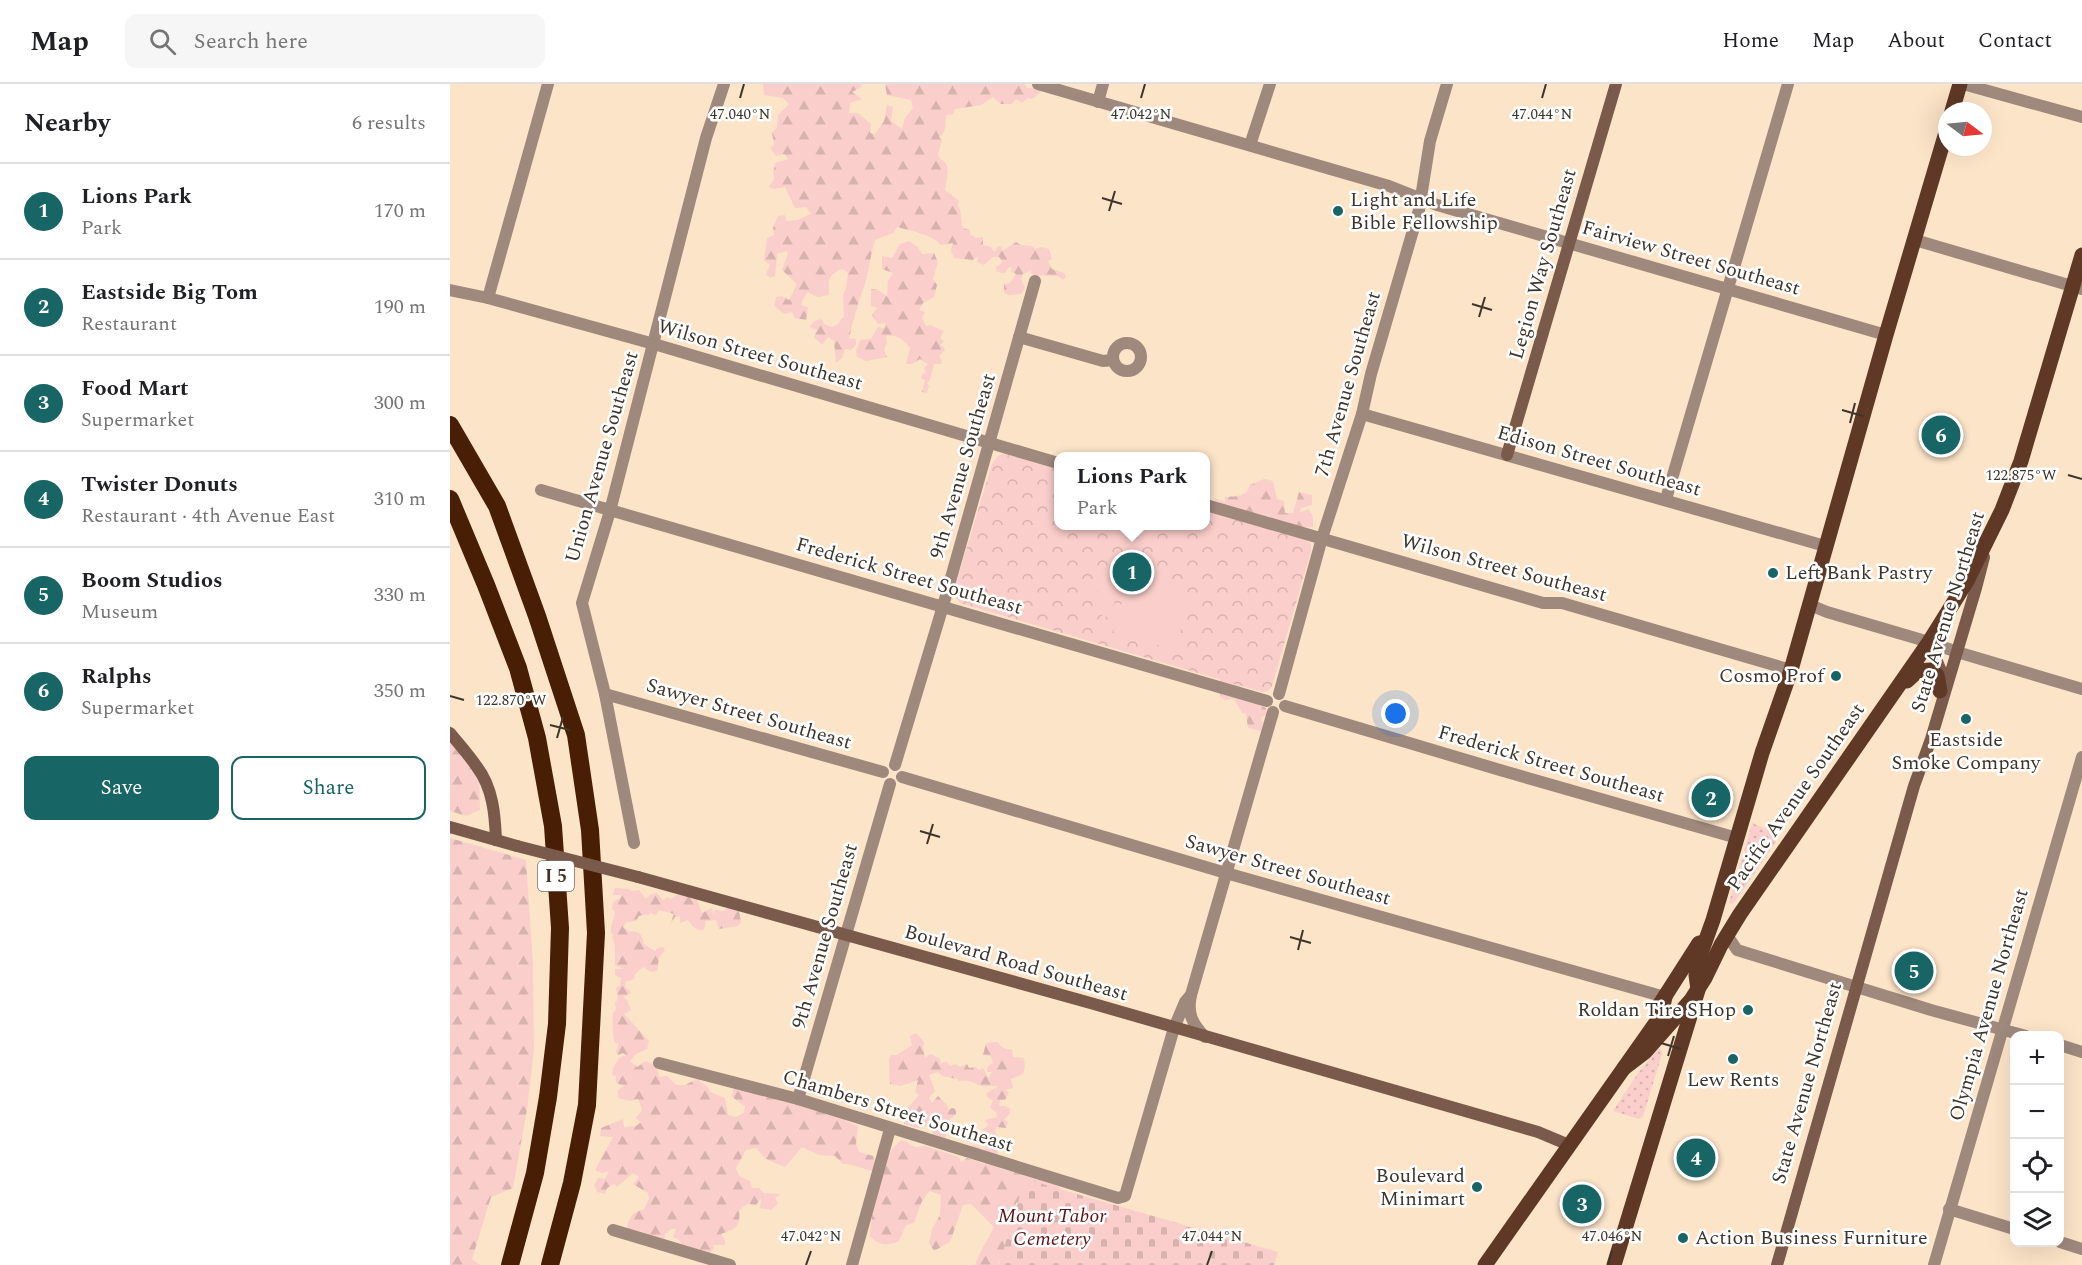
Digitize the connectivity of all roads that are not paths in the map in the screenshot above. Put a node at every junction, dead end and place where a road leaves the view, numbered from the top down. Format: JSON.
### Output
{"nodes":[{"id":1,"x":548,"y":84,"type":"edge"},
{"id":2,"x":724,"y":84,"type":"edge"},
{"id":3,"x":1038,"y":84,"type":"edge"},
{"id":4,"x":1104,"y":84,"type":"edge"},
{"id":5,"x":1270,"y":84,"type":"edge"},
{"id":6,"x":1447,"y":84,"type":"edge"},
{"id":7,"x":1616,"y":84,"type":"edge"},
{"id":8,"x":1788,"y":84,"type":"edge"},
{"id":9,"x":1962,"y":84,"type":"edge"},
{"id":10,"x":1098,"y":102,"type":"junction"},
{"id":11,"x":1955,"y":102,"type":"edge"},
{"id":12,"x":2082,"y":117,"type":"edge"},
{"id":13,"x":1250,"y":145,"type":"junction"},
{"id":14,"x":1939,"y":156,"type":"edge"},
{"id":15,"x":1421,"y":198,"type":"junction"},
{"id":16,"x":1915,"y":240,"type":"junction"},
{"id":17,"x":1569,"y":243,"type":"junction"},
{"id":18,"x":2082,"y":255,"type":"edge"},
{"id":19,"x":1035,"y":280,"type":"dead end"},
{"id":20,"x":1728,"y":288,"type":"junction"},
{"id":21,"x":2078,"y":288,"type":"edge"},
{"id":22,"x":450,"y":290,"type":"edge"},
{"id":23,"x":488,"y":298,"type":"junction"},
{"id":24,"x":1886,"y":334,"type":"junction"},
{"id":25,"x":1019,"y":337,"type":"junction"},
{"id":26,"x":654,"y":344,"type":"junction"},
{"id":27,"x":1113,"y":360,"type":"dead end"},
{"id":28,"x":1362,"y":414,"type":"junction"},
{"id":29,"x":450,"y":425,"type":"edge"},
{"id":30,"x":990,"y":443,"type":"junction"},
{"id":31,"x":1507,"y":456,"type":"junction"},
{"id":32,"x":1054,"y":462,"type":"edge"},
{"id":33,"x":541,"y":490,"type":"dead end"},
{"id":34,"x":450,"y":499,"type":"edge"},
{"id":35,"x":1666,"y":500,"type":"junction"},
{"id":36,"x":1210,"y":506,"type":"edge"},
{"id":37,"x":610,"y":511,"type":"junction"},
{"id":38,"x":1322,"y":538,"type":"junction"},
{"id":39,"x":1989,"y":538,"type":"junction"},
{"id":40,"x":1826,"y":546,"type":"junction"},
{"id":41,"x":1810,"y":605,"type":"junction"},
{"id":42,"x":943,"y":606,"type":"junction"},
{"id":43,"x":1929,"y":642,"type":"junction"},
{"id":44,"x":1957,"y":652,"type":"junction"},
{"id":45,"x":1791,"y":670,"type":"junction"},
{"id":46,"x":2082,"y":689,"type":"edge"},
{"id":47,"x":1940,"y":691,"type":"junction"},
{"id":48,"x":605,"y":694,"type":"junction"},
{"id":49,"x":1279,"y":694,"type":"junction"},
{"id":50,"x":1267,"y":701,"type":"junction"},
{"id":51,"x":1887,"y":703,"type":"junction"},
{"id":52,"x":1286,"y":706,"type":"junction"},
{"id":53,"x":1273,"y":712,"type":"junction"},
{"id":54,"x":450,"y":733,"type":"edge"},
{"id":55,"x":2082,"y":757,"type":"edge"},
{"id":56,"x":895,"y":765,"type":"junction"},
{"id":57,"x":883,"y":772,"type":"junction"},
{"id":58,"x":1918,"y":774,"type":"junction"},
{"id":59,"x":902,"y":777,"type":"junction"},
{"id":60,"x":890,"y":784,"type":"junction"},
{"id":61,"x":450,"y":827,"type":"edge"},
{"id":62,"x":1737,"y":838,"type":"junction"},
{"id":63,"x":496,"y":840,"type":"junction"},
{"id":64,"x":634,"y":843,"type":"dead end"},
{"id":65,"x":1226,"y":873,"type":"junction"},
{"id":66,"x":1713,"y":920,"type":"junction"},
{"id":67,"x":845,"y":935,"type":"junction"},
{"id":68,"x":1727,"y":935,"type":"junction"},
{"id":69,"x":1857,"y":985,"type":"junction"},
{"id":70,"x":1698,"y":990,"type":"junction"},
{"id":71,"x":1191,"y":995,"type":"junction"},
{"id":72,"x":1665,"y":997,"type":"junction"},
{"id":73,"x":1174,"y":1028,"type":"junction"},
{"id":74,"x":2002,"y":1029,"type":"junction"},
{"id":75,"x":2010,"y":1031,"type":"edge"},
{"id":76,"x":1205,"y":1037,"type":"junction"},
{"id":77,"x":2064,"y":1046,"type":"edge"},
{"id":78,"x":2082,"y":1052,"type":"edge"},
{"id":79,"x":658,"y":1063,"type":"dead end"},
{"id":80,"x":1624,"y":1068,"type":"junction"},
{"id":81,"x":798,"y":1099,"type":"junction"},
{"id":82,"x":890,"y":1129,"type":"junction"},
{"id":83,"x":1569,"y":1145,"type":"junction"},
{"id":84,"x":1949,"y":1209,"type":"junction"},
{"id":85,"x":2010,"y":1228,"type":"edge"},
{"id":86,"x":613,"y":1230,"type":"dead end"},
{"id":87,"x":2064,"y":1243,"type":"edge"},
{"id":88,"x":2082,"y":1249,"type":"edge"},
{"id":89,"x":510,"y":1265,"type":"edge"},
{"id":90,"x":550,"y":1265,"type":"edge"},
{"id":91,"x":730,"y":1265,"type":"edge"},
{"id":92,"x":852,"y":1265,"type":"edge"},
{"id":93,"x":1485,"y":1265,"type":"edge"},
{"id":94,"x":1614,"y":1265,"type":"edge"},
{"id":95,"x":1777,"y":1265,"type":"edge"},
{"id":96,"x":1934,"y":1265,"type":"edge"}],
"edges":[{"from":1,"to":23,"type":"street"},
{"from":2,"to":26,"type":"street","name":"Union Avenue Southeast"},
{"from":3,"to":10,"type":"street","name":"Fairview Street Southeast"},
{"from":4,"to":10,"type":"street"},
{"from":5,"to":13,"type":"street"},
{"from":6,"to":15,"type":"street","name":"7th Avenue Southeast"},
{"from":7,"to":17,"type":"street","name":"Legion Way Southeast"},
{"from":8,"to":20,"type":"street"},
{"from":9,"to":11,"type":"main road"},
{"from":9,"to":12,"type":"street"},
{"from":10,"to":13,"type":"street","name":"Fairview Street Southeast"},
{"from":13,"to":15,"type":"street","name":"Fairview Street Southeast"},
{"from":14,"to":16,"type":"main road"},
{"from":15,"to":17,"type":"street","name":"Fairview Street Southeast"},
{"from":15,"to":28,"type":"street","name":"7th Avenue Southeast"},
{"from":16,"to":21,"type":"street"},
{"from":16,"to":24,"type":"main road"},
{"from":17,"to":20,"type":"street","name":"Fairview Street Southeast"},
{"from":17,"to":31,"type":"street","name":"Legion Way Southeast"},
{"from":18,"to":21,"type":"main road","name":"State Avenue Northeast"},
{"from":19,"to":25,"type":"street","name":"9th Avenue Southeast"},
{"from":20,"to":24,"type":"street","name":"Fairview Street Southeast"},
{"from":20,"to":35,"type":"street"},
{"from":21,"to":39,"type":"main road","name":"State Avenue Northeast"},
{"from":22,"to":23,"type":"street","name":"Wilson Street Southeast"},
{"from":23,"to":26,"type":"street","name":"Wilson Street Southeast"},
{"from":24,"to":40,"type":"main road"},
{"from":25,"to":27,"type":"street"},
{"from":25,"to":30,"type":"street","name":"9th Avenue Southeast"},
{"from":26,"to":30,"type":"street","name":"Wilson Street Southeast"},
{"from":26,"to":37,"type":"street","name":"Union Avenue Southeast"},
{"from":28,"to":31,"type":"street","name":"Edison Street Southeast"},
{"from":28,"to":38,"type":"street","name":"7th Avenue Southeast"},
{"from":29,"to":90,"type":"highway","number":"I 5"},
{"from":30,"to":32,"type":"street","name":"Wilson Street Southeast"},
{"from":30,"to":42,"type":"street","name":"9th Avenue Southeast"},
{"from":31,"to":35,"type":"street","name":"Edison Street Southeast"},
{"from":33,"to":37,"type":"street","name":"Frederick Street Southeast"},
{"from":34,"to":89,"type":"highway","number":"I 5"},
{"from":35,"to":40,"type":"street","name":"Edison Street Southeast"},
{"from":36,"to":38,"type":"street","name":"Wilson Street Southeast"},
{"from":37,"to":42,"type":"street","name":"Frederick Street Southeast"},
{"from":37,"to":48,"type":"street","name":"Union Avenue Southeast"},
{"from":38,"to":45,"type":"street","name":"Wilson Street Southeast"},
{"from":38,"to":49,"type":"street","name":"7th Avenue Southeast"},
{"from":39,"to":43,"type":"main road","name":"Pacific Avenue Southeast"},
{"from":39,"to":44,"type":"street","name":"State Avenue Northeast"},
{"from":40,"to":41,"type":"main road"},
{"from":41,"to":43,"type":"street"},
{"from":41,"to":45,"type":"main road"},
{"from":42,"to":50,"type":"street","name":"Frederick Street Southeast"},
{"from":42,"to":56,"type":"street","name":"9th Avenue Southeast"},
{"from":43,"to":44,"type":"street"},
{"from":43,"to":47,"type":"street"},
{"from":43,"to":51,"type":"main road","name":"Pacific Avenue Southeast"},
{"from":44,"to":46,"type":"street"},
{"from":44,"to":58,"type":"street","name":"State Avenue Northeast"},
{"from":45,"to":62,"type":"main road"},
{"from":47,"to":51,"type":"main road"},
{"from":47,"to":58,"type":"street","name":"State Avenue Northeast"},
{"from":48,"to":57,"type":"street","name":"Sawyer Street Southeast"},
{"from":48,"to":64,"type":"street","name":"Union Avenue Southeast"},
{"from":49,"to":50,"type":"street"},
{"from":49,"to":52,"type":"street"},
{"from":50,"to":53,"type":"street"},
{"from":51,"to":68,"type":"main road","name":"Pacific Avenue Southeast"},
{"from":52,"to":53,"type":"street"},
{"from":52,"to":62,"type":"street","name":"Frederick Street Southeast"},
{"from":53,"to":65,"type":"street"},
{"from":54,"to":63,"type":"street"},
{"from":55,"to":74,"type":"street","name":"Olympia Avenue Northeast"},
{"from":56,"to":57,"type":"street"},
{"from":56,"to":59,"type":"street"},
{"from":57,"to":60,"type":"street"},
{"from":58,"to":69,"type":"street","name":"State Avenue Northeast"},
{"from":59,"to":60,"type":"street"},
{"from":59,"to":65,"type":"street","name":"Sawyer Street Southeast"},
{"from":60,"to":67,"type":"street","name":"9th Avenue Southeast"},
{"from":61,"to":63,"type":"street","name":"Boulevard Road Southeast"},
{"from":62,"to":66,"type":"main road"},
{"from":62,"to":68,"type":"main road"},
{"from":63,"to":67,"type":"street","name":"Boulevard Road Southeast","bridge":true},
{"from":65,"to":71,"type":"street"},
{"from":65,"to":72,"type":"street","name":"Sawyer Street Southeast"},
{"from":66,"to":70,"type":"main road"},
{"from":66,"to":72,"type":"main road"},
{"from":67,"to":73,"type":"street","name":"Boulevard Road Southeast"},
{"from":67,"to":81,"type":"street","name":"9th Avenue Southeast"},
{"from":68,"to":69,"type":"street"},
{"from":68,"to":70,"type":"main road","name":"Pacific Avenue Southeast"},
{"from":69,"to":74,"type":"street"},
{"from":69,"to":95,"type":"street","name":"State Avenue Northeast"},
{"from":70,"to":80,"type":"main road","name":"Pacific Avenue Southeast"},
{"from":70,"to":94,"type":"main road"},
{"from":71,"to":73,"type":"street"},
{"from":71,"to":76,"type":"street"},
{"from":72,"to":80,"type":"main road"},
{"from":73,"to":76,"type":"street","name":"Boulevard Road Southeast"},
{"from":73,"to":82,"type":"street","name":"Chambers Street Southeast"},
{"from":74,"to":75,"type":"street"},
{"from":74,"to":84,"type":"street","name":"Olympia Avenue Northeast"},
{"from":76,"to":83,"type":"street","name":"Boulevard Road Southeast"},
{"from":77,"to":78,"type":"street"},
{"from":79,"to":81,"type":"street","name":"Chambers Street Southeast"},
{"from":80,"to":83,"type":"main road","name":"Pacific Avenue Southeast"},
{"from":81,"to":82,"type":"street","name":"Chambers Street Southeast"},
{"from":82,"to":92,"type":"street"},
{"from":83,"to":93,"type":"main road","name":"Pacific Avenue Southeast"},
{"from":84,"to":85,"type":"street"},
{"from":84,"to":96,"type":"street","name":"Olympia Avenue Northeast"},
{"from":86,"to":91,"type":"street"},
{"from":87,"to":88,"type":"street"}]}
